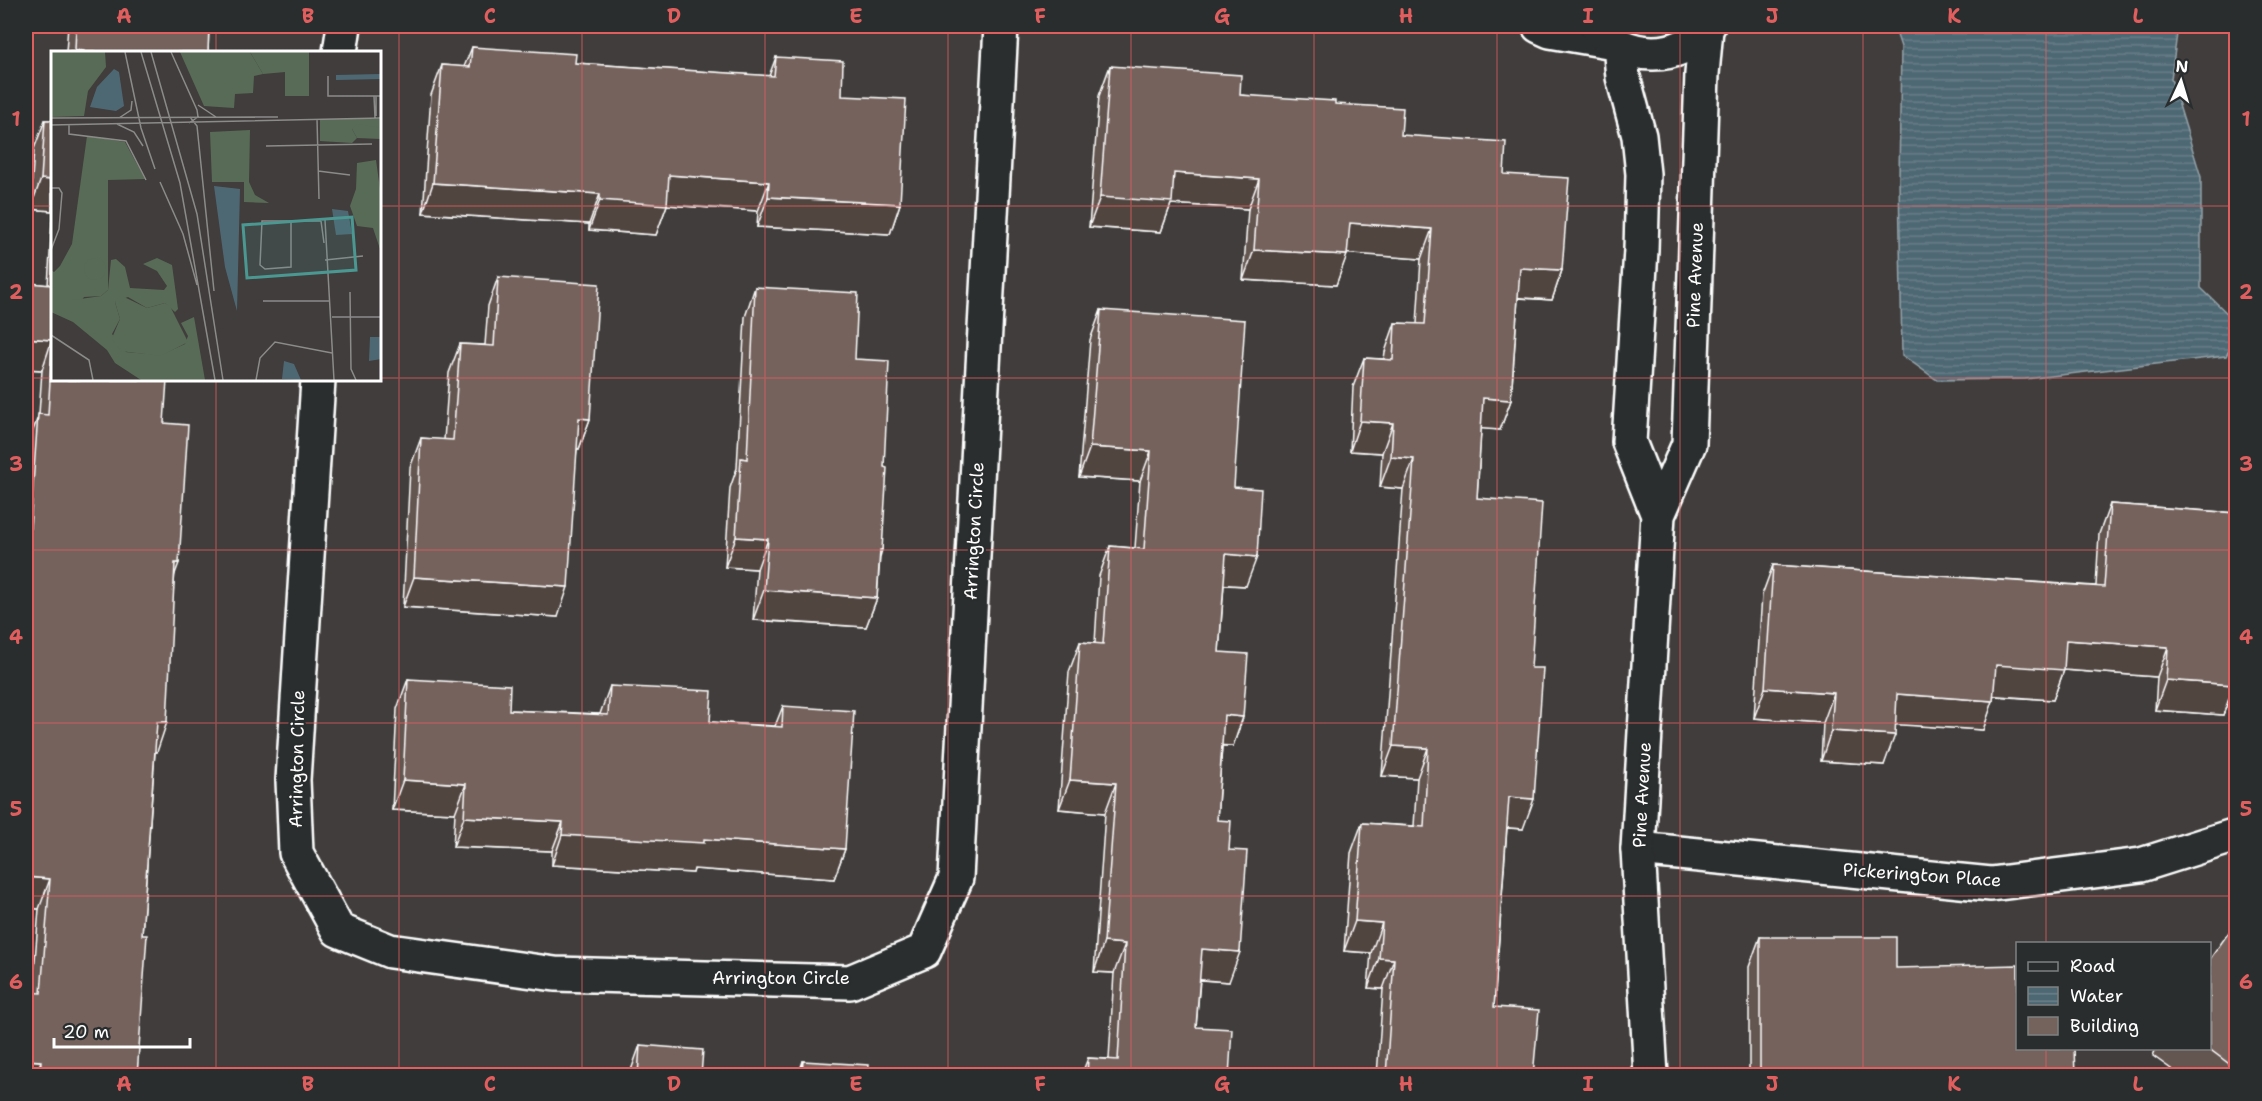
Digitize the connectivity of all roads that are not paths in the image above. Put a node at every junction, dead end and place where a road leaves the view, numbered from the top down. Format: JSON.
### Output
{"nodes":[{"id":1,"x":344,"y":26,"type":"edge"},
{"id":2,"x":1001,"y":26,"type":"edge"},
{"id":3,"x":1539,"y":26,"type":"edge"},
{"id":4,"x":1707,"y":27,"type":"edge"},
{"id":5,"x":1610,"y":38,"type":"edge"},
{"id":6,"x":340,"y":51,"type":"edge"},
{"id":7,"x":318,"y":381,"type":"edge"},
{"id":8,"x":1658,"y":515,"type":"junction"},
{"id":9,"x":2236,"y":835,"type":"edge"},
{"id":10,"x":1638,"y":849,"type":"junction"},
{"id":11,"x":1651,"y":1076,"type":"edge"}],
"edges":[{"from":1,"to":6,"type":"street"},
{"from":2,"to":7,"type":"street","name":"Arrington Circle"},
{"from":3,"to":5,"type":"street"},
{"from":4,"to":5,"type":"street","name":"Pine Avenue"},
{"from":4,"to":8,"type":"street","name":"Pine Avenue"},
{"from":5,"to":8,"type":"street","name":"Pine Avenue"},
{"from":8,"to":10,"type":"street","name":"Pine Avenue"},
{"from":9,"to":10,"type":"street","name":"Pickerington Place"},
{"from":10,"to":11,"type":"street","name":"Pine Avenue"}]}
